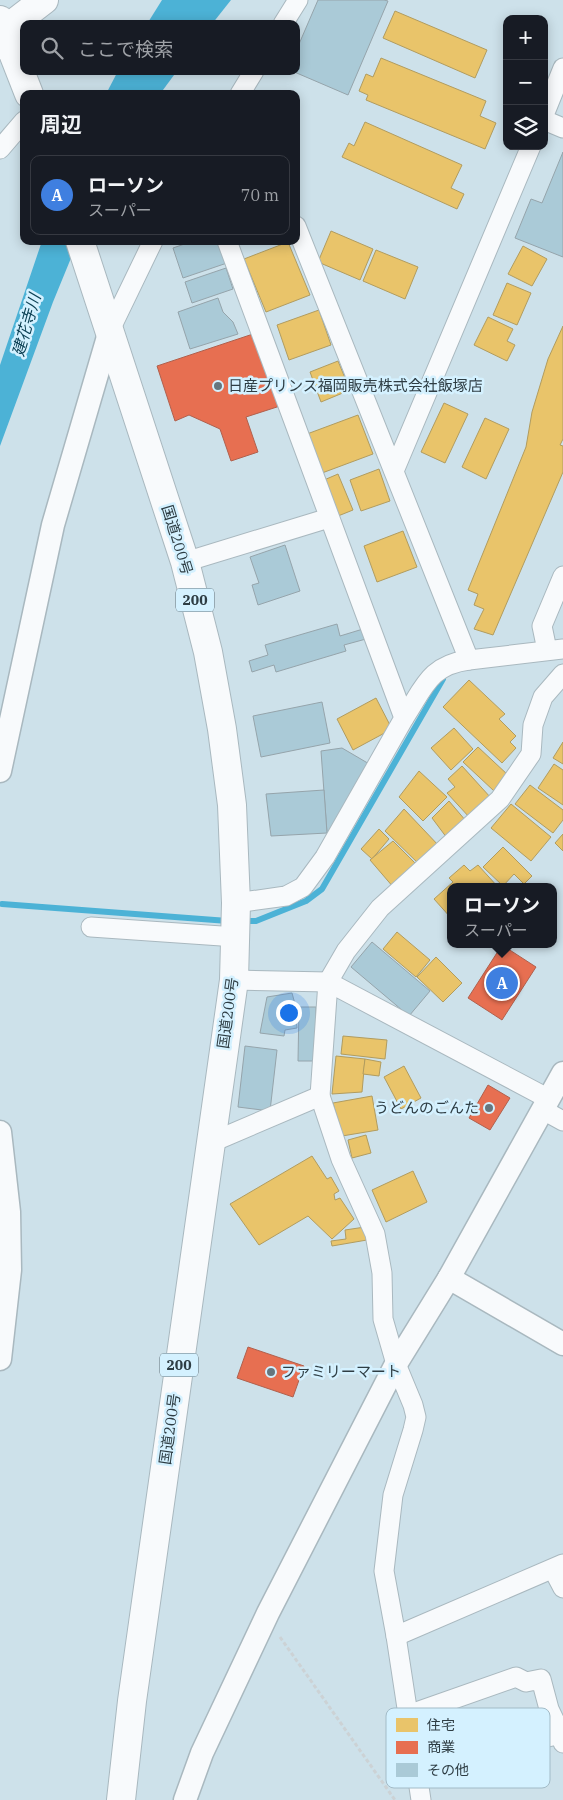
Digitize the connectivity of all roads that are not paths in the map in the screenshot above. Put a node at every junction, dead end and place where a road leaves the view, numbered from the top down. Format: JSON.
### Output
{"nodes":[{"id":1,"x":44,"y":0,"type":"edge"},
{"id":2,"x":298,"y":0,"type":"edge"},
{"id":3,"x":286,"y":20,"type":"edge"},
{"id":4,"x":2,"y":28,"type":"edge"},
{"id":5,"x":563,"y":68,"type":"edge"},
{"id":6,"x":20,"y":72,"type":"edge"},
{"id":7,"x":21,"y":75,"type":"edge"},
{"id":8,"x":252,"y":75,"type":"edge"},
{"id":9,"x":27,"y":90,"type":"edge"},
{"id":10,"x":244,"y":90,"type":"edge"},
{"id":11,"x":548,"y":105,"type":"edge"},
{"id":12,"x":548,"y":122,"type":"edge"},
{"id":13,"x":20,"y":126,"type":"edge"},
{"id":14,"x":563,"y":128,"type":"edge"},
{"id":15,"x":0,"y":149,"type":"edge"},
{"id":16,"x":529,"y":150,"type":"edge"},
{"id":17,"x":300,"y":236,"type":"edge"},
{"id":18,"x":81,"y":245,"type":"edge"},
{"id":19,"x":151,"y":245,"type":"edge"},
{"id":20,"x":228,"y":245,"type":"edge"},
{"id":21,"x":110,"y":330,"type":"junction"},
{"id":22,"x":394,"y":471,"type":"junction"},
{"id":23,"x":329,"y":518,"type":"junction"},
{"id":24,"x":184,"y":562,"type":"junction"},
{"id":25,"x":563,"y":576,"type":"edge"},
{"id":26,"x":555,"y":649,"type":"edge"},
{"id":27,"x":469,"y":660,"type":"junction"},
{"id":28,"x":563,"y":674,"type":"edge"},
{"id":29,"x":404,"y":718,"type":"junction"},
{"id":30,"x":0,"y":771,"type":"edge"},
{"id":31,"x":236,"y":920,"type":"junction"},
{"id":32,"x":91,"y":926,"type":"dead end"},
{"id":33,"x":234,"y":980,"type":"junction"},
{"id":34,"x":328,"y":982,"type":"junction"},
{"id":35,"x":563,"y":1073,"type":"edge"},
{"id":36,"x":320,"y":1096,"type":"junction"},
{"id":37,"x":546,"y":1104,"type":"junction"},
{"id":38,"x":563,"y":1121,"type":"edge"},
{"id":39,"x":0,"y":1132,"type":"edge"},
{"id":40,"x":210,"y":1143,"type":"junction"},
{"id":41,"x":449,"y":1278,"type":"junction"},
{"id":42,"x":563,"y":1344,"type":"edge"},
{"id":43,"x":0,"y":1358,"type":"edge"},
{"id":44,"x":396,"y":1364,"type":"junction"},
{"id":45,"x":558,"y":1566,"type":"edge"},
{"id":46,"x":563,"y":1588,"type":"edge"},
{"id":47,"x":396,"y":1636,"type":"junction"},
{"id":48,"x":407,"y":1708,"type":"edge"},
{"id":49,"x":428,"y":1708,"type":"edge"},
{"id":50,"x":549,"y":1708,"type":"edge"},
{"id":51,"x":550,"y":1711,"type":"edge"},
{"id":52,"x":562,"y":1738,"type":"edge"},
{"id":53,"x":121,"y":1800,"type":"edge"},
{"id":54,"x":185,"y":1800,"type":"edge"}],
"edges":[{"from":1,"to":4,"type":"highway"},
{"from":2,"to":3,"type":"street"},
{"from":4,"to":6,"type":"highway"},
{"from":5,"to":11,"type":"street"},
{"from":7,"to":9,"type":"highway"},
{"from":8,"to":10,"type":"street"},
{"from":12,"to":14,"type":"street"},
{"from":13,"to":15,"type":"street"},
{"from":16,"to":22,"type":"street"},
{"from":17,"to":22,"type":"street"},
{"from":18,"to":21,"type":"highway","name":"国道200号","number":"200"},
{"from":19,"to":21,"type":"street"},
{"from":20,"to":23,"type":"street"},
{"from":21,"to":24,"type":"highway","name":"国道200号","number":"200"},
{"from":21,"to":30,"type":"street"},
{"from":22,"to":27,"type":"street"},
{"from":23,"to":24,"type":"street"},
{"from":23,"to":29,"type":"street"},
{"from":24,"to":31,"type":"highway","name":"国道200号","number":"200"},
{"from":25,"to":26,"type":"street"},
{"from":26,"to":27,"type":"street"},
{"from":27,"to":29,"type":"street"},
{"from":28,"to":34,"type":"street"},
{"from":29,"to":31,"type":"street"},
{"from":31,"to":32,"type":"street"},
{"from":31,"to":33,"type":"highway","name":"国道200号","number":"200"},
{"from":33,"to":34,"type":"street"},
{"from":33,"to":40,"type":"highway","name":"国道200号","number":"200"},
{"from":34,"to":36,"type":"street"},
{"from":34,"to":37,"type":"street"},
{"from":35,"to":37,"type":"street"},
{"from":36,"to":40,"type":"street"},
{"from":36,"to":44,"type":"street"},
{"from":37,"to":38,"type":"street"},
{"from":37,"to":41,"type":"street"},
{"from":39,"to":43,"type":"street"},
{"from":40,"to":53,"type":"highway","name":"国道200号","number":"200"},
{"from":41,"to":42,"type":"street"},
{"from":41,"to":44,"type":"street"},
{"from":44,"to":47,"type":"street"},
{"from":44,"to":54,"type":"street"},
{"from":45,"to":46,"type":"street"},
{"from":45,"to":47,"type":"street"},
{"from":47,"to":48,"type":"street"},
{"from":49,"to":50,"type":"street"},
{"from":51,"to":52,"type":"street"}]}
